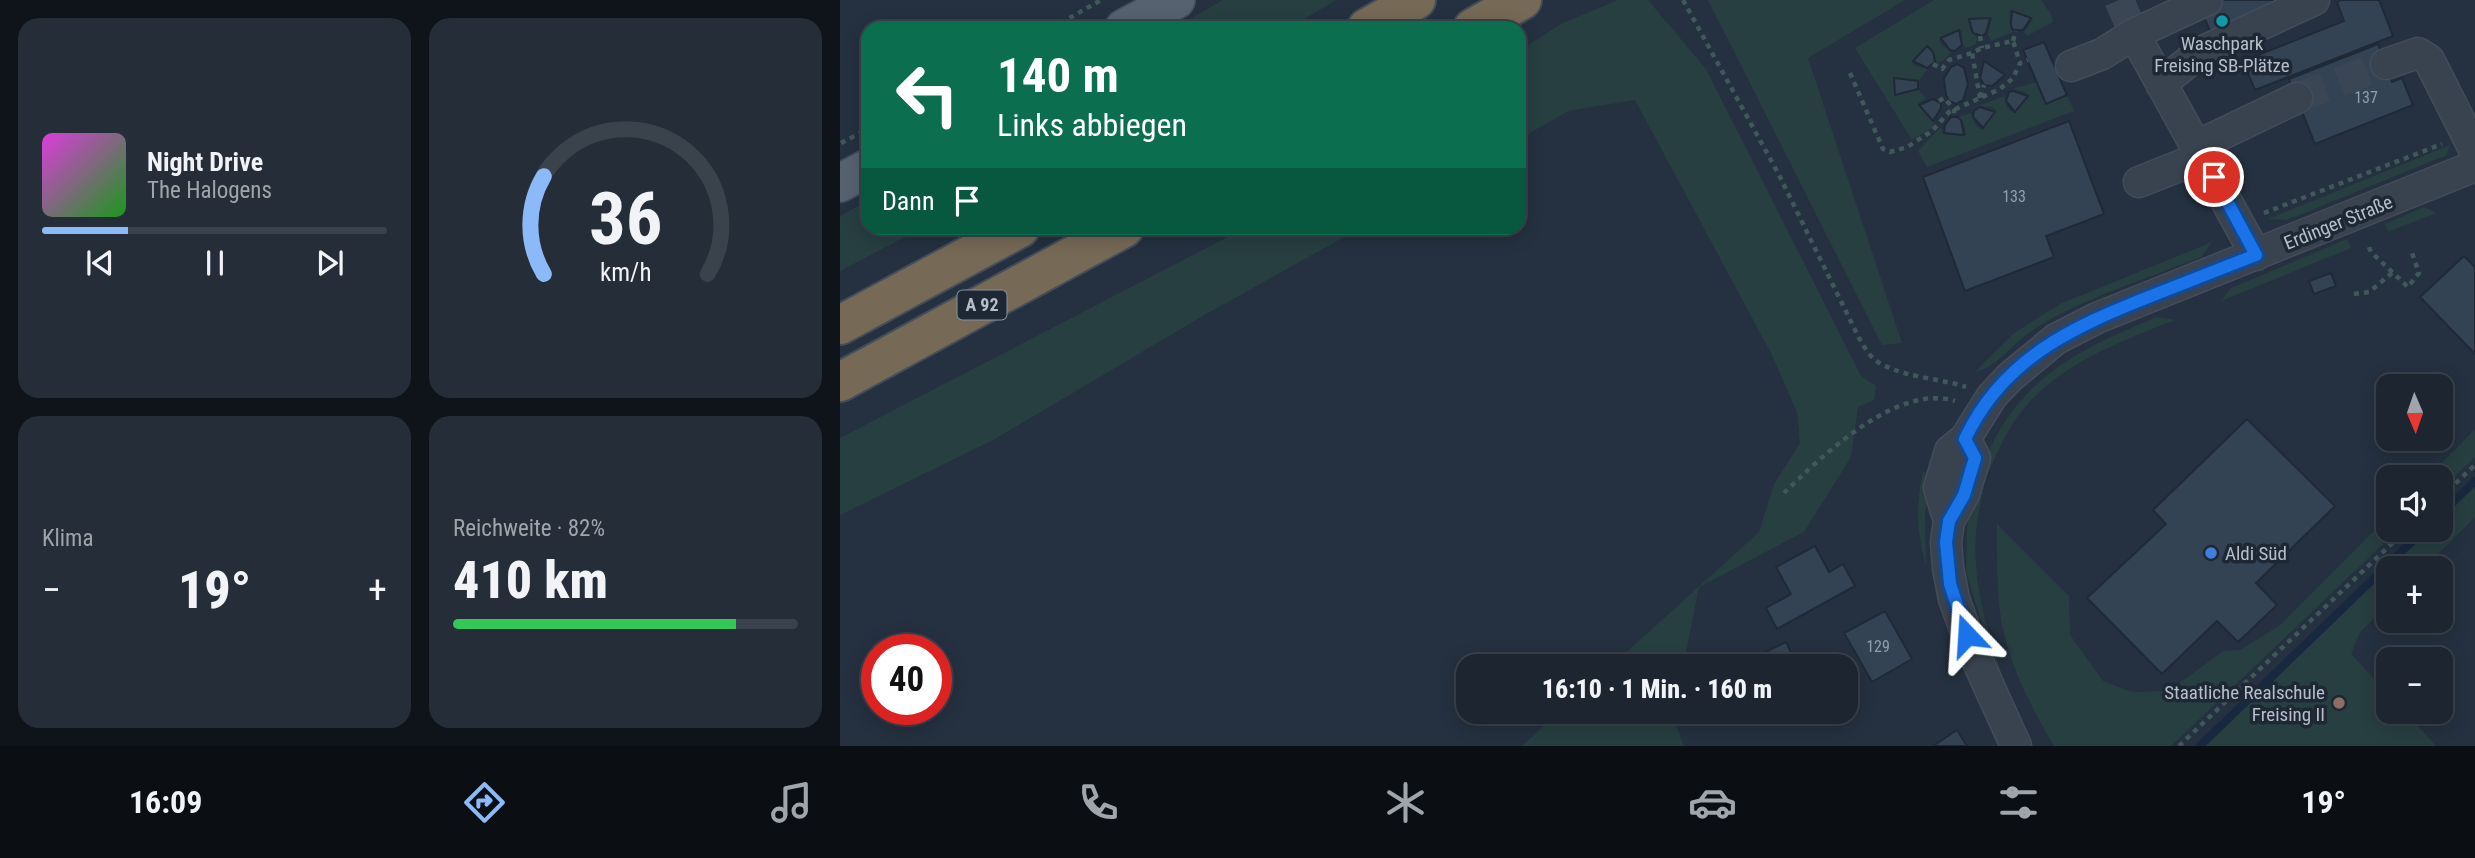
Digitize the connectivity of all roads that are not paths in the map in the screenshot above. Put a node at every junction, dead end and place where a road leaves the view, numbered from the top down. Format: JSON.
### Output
{"nodes":[{"id":1,"x":1176,"y":0,"type":"edge"},
{"id":2,"x":1416,"y":0,"type":"edge"},
{"id":3,"x":1522,"y":0,"type":"edge"},
{"id":4,"x":2207,"y":0,"type":"edge"},
{"id":5,"x":2314,"y":0,"type":"edge"},
{"id":6,"x":1137,"y":21,"type":"edge"},
{"id":7,"x":1379,"y":21,"type":"edge"},
{"id":8,"x":1485,"y":21,"type":"edge"},
{"id":9,"x":2134,"y":34,"type":"junction"},
{"id":10,"x":2386,"y":64,"type":"tunnel mouth"},
{"id":11,"x":2071,"y":66,"type":"dead end"},
{"id":12,"x":2161,"y":84,"type":"junction"},
{"id":13,"x":2297,"y":99,"type":"tunnel mouth"},
{"id":14,"x":2470,"y":142,"type":"edge"},
{"id":15,"x":2199,"y":151,"type":"junction"},
{"id":16,"x":2475,"y":166,"type":"edge"},
{"id":17,"x":861,"y":172,"type":"edge"},
{"id":18,"x":2139,"y":182,"type":"dead end"},
{"id":19,"x":840,"y":183,"type":"edge"},
{"id":20,"x":1007,"y":235,"type":"edge"},
{"id":21,"x":1111,"y":235,"type":"edge"},
{"id":22,"x":2256,"y":255,"type":"junction"},
{"id":23,"x":840,"y":325,"type":"edge"},
{"id":24,"x":840,"y":382,"type":"edge"},
{"id":25,"x":2016,"y":746,"type":"edge"}],
"edges":[{"from":1,"to":6,"type":"main road"},
{"from":2,"to":7,"type":"highway"},
{"from":3,"to":8,"type":"highway"},
{"from":4,"to":9,"type":"street"},
{"from":5,"to":12,"type":"street"},
{"from":9,"to":11,"type":"street"},
{"from":9,"to":12,"type":"street"},
{"from":10,"to":14,"type":"street"},
{"from":12,"to":15,"type":"street"},
{"from":13,"to":15,"type":"street"},
{"from":15,"to":18,"type":"street"},
{"from":15,"to":22,"type":"street"},
{"from":16,"to":22,"type":"street","name":"Erdinger Straße"},
{"from":17,"to":19,"type":"main road"},
{"from":20,"to":23,"type":"highway","number":"A 92"},
{"from":21,"to":24,"type":"highway","number":"A 92"},
{"from":22,"to":25,"type":"street","name":"Erdinger Straße"}]}
